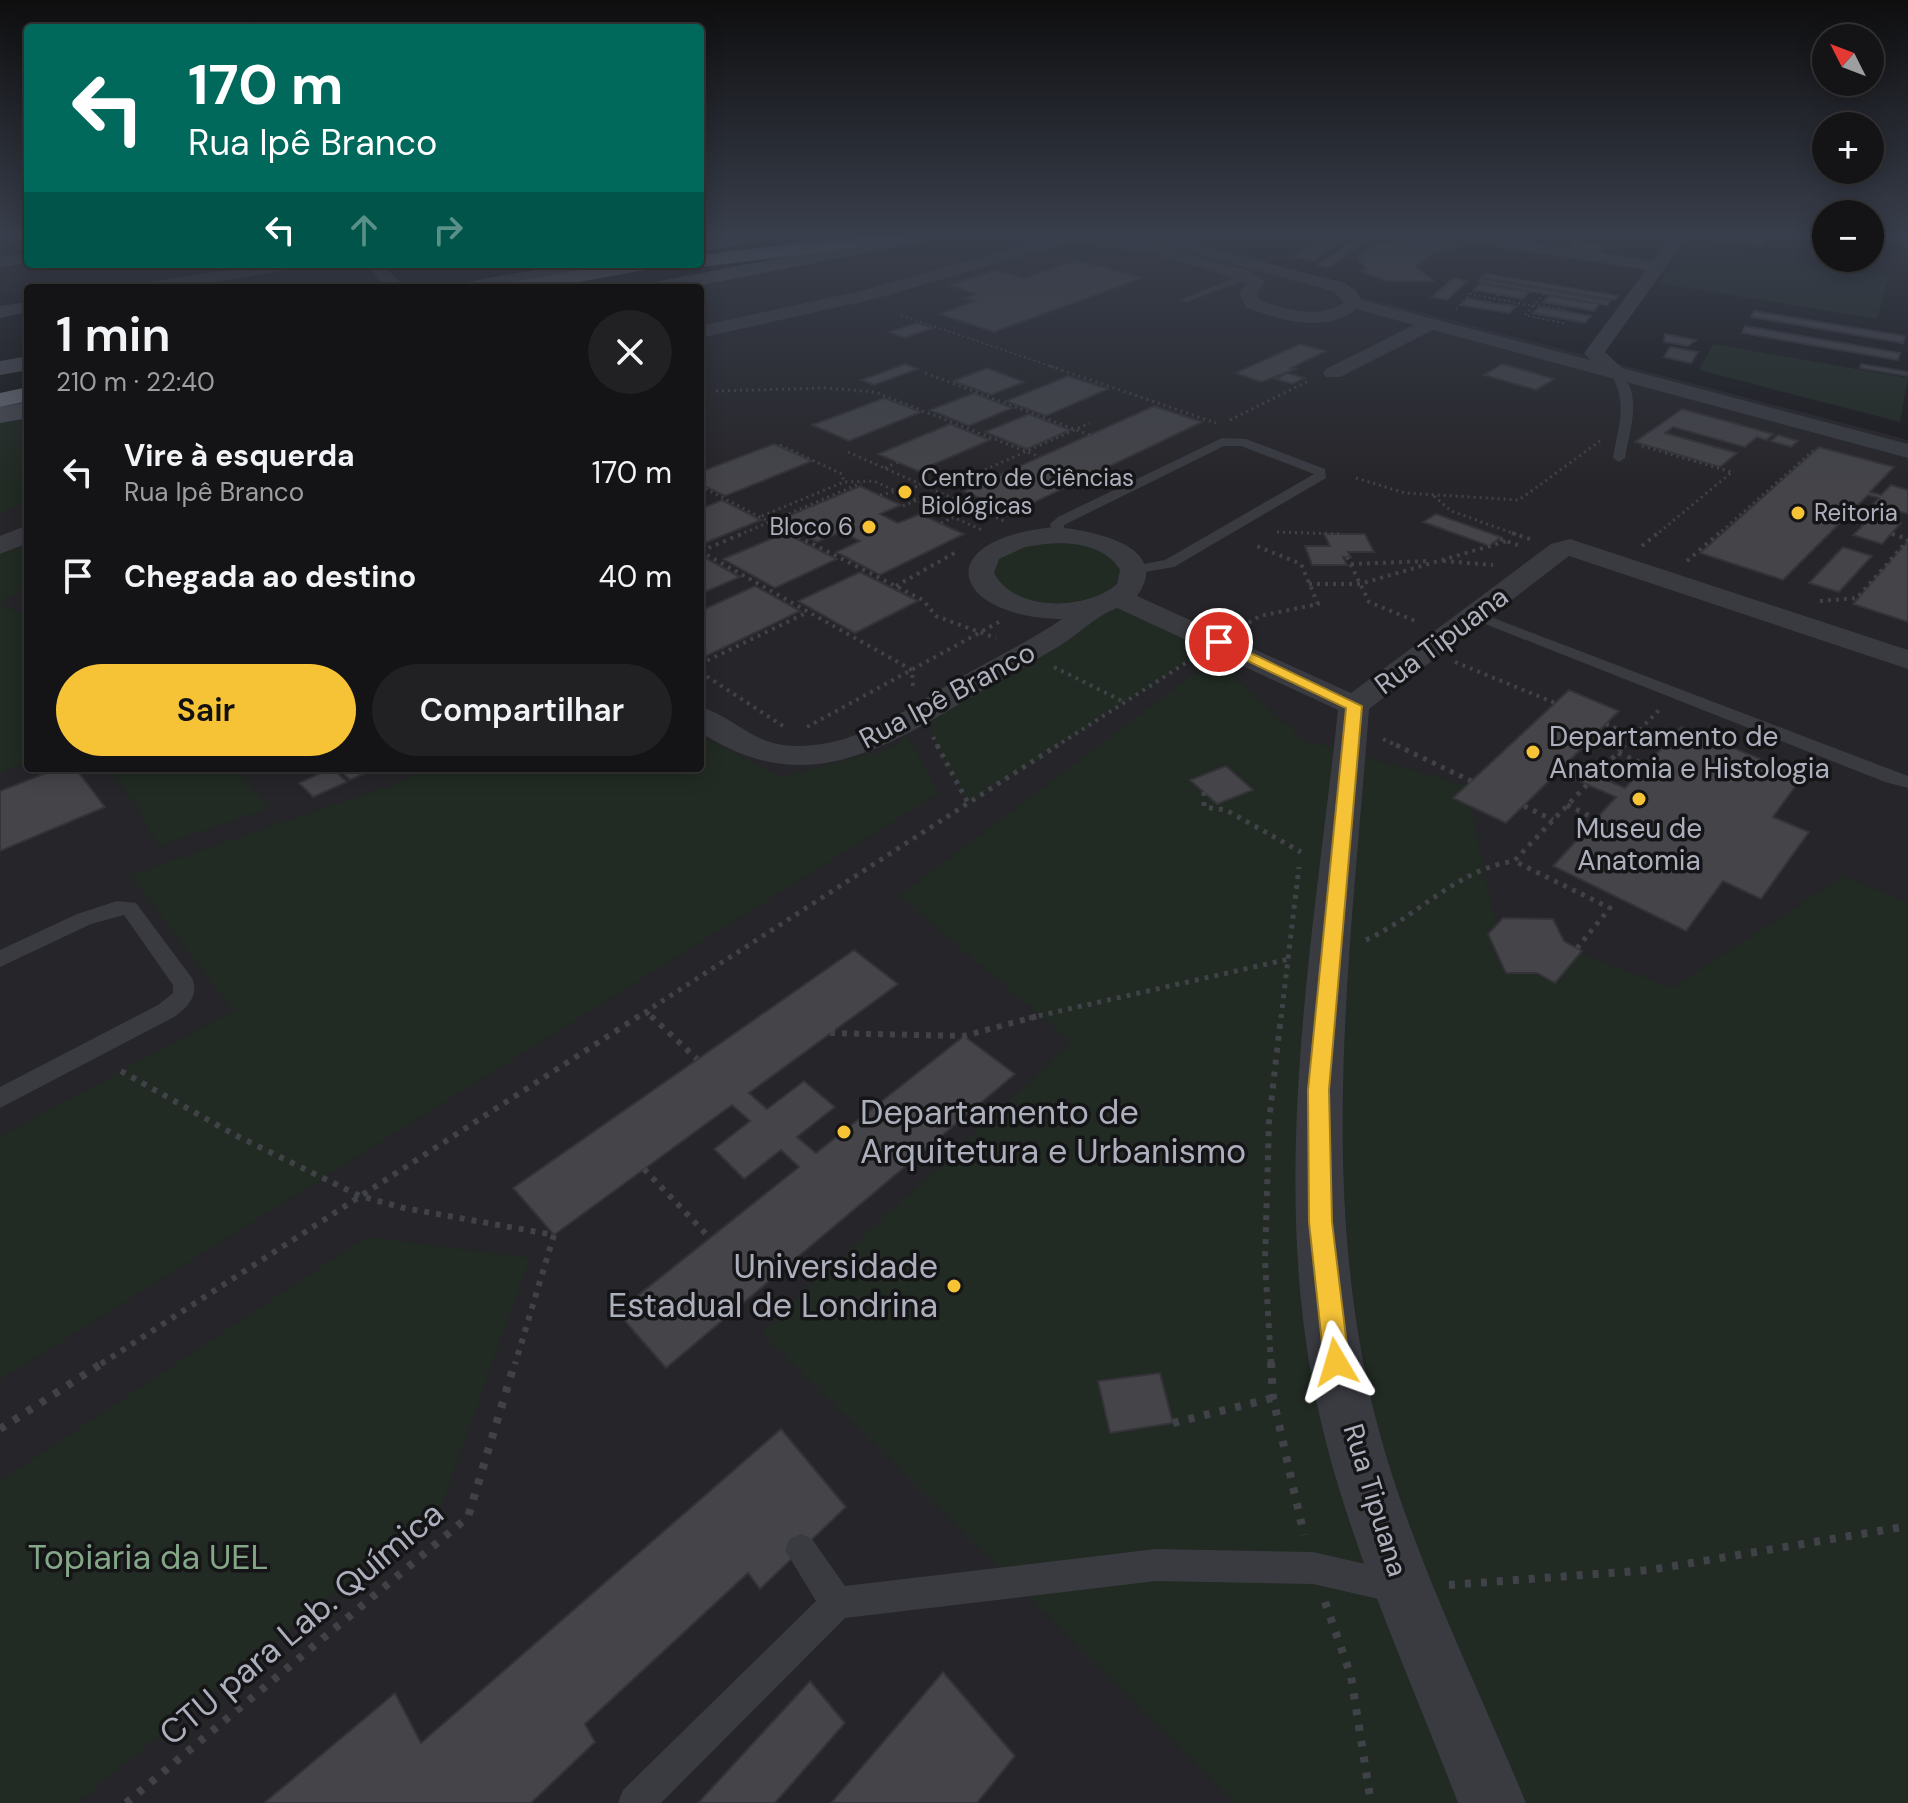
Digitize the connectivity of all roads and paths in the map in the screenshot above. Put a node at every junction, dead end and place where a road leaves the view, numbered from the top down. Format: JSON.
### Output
{"nodes":[{"id":1,"x":758,"y":320,"type":"edge"},
{"id":2,"x":916,"y":320,"type":"edge"},
{"id":3,"x":1419,"y":320,"type":"edge"},
{"id":4,"x":1549,"y":320,"type":"edge"},
{"id":5,"x":1618,"y":320,"type":"edge"},
{"id":6,"x":1430,"y":324,"type":"junction"},
{"id":7,"x":1567,"y":324,"type":"dead end"},
{"id":8,"x":704,"y":331,"type":"edge"},
{"id":9,"x":24,"y":364,"type":"edge"},
{"id":10,"x":0,"y":368,"type":"edge"},
{"id":11,"x":24,"y":373,"type":"edge"},
{"id":12,"x":925,"y":373,"type":"dead end"},
{"id":13,"x":1615,"y":373,"type":"junction"},
{"id":14,"x":1324,"y":375,"type":"joint"},
{"id":15,"x":0,"y":377,"type":"edge"},
{"id":16,"x":24,"y":389,"type":"edge"},
{"id":17,"x":716,"y":391,"type":"dead end"},
{"id":18,"x":0,"y":393,"type":"edge"},
{"id":19,"x":24,"y":395,"type":"edge"},
{"id":20,"x":0,"y":400,"type":"edge"},
{"id":21,"x":24,"y":411,"type":"edge"},
{"id":22,"x":0,"y":415,"type":"edge"},
{"id":23,"x":1090,"y":423,"type":"dead end"},
{"id":24,"x":1076,"y":430,"type":"junction"},
{"id":25,"x":1090,"y":435,"type":"dead end"},
{"id":26,"x":1621,"y":439,"type":"junction"},
{"id":27,"x":1811,"y":441,"type":"dead end"},
{"id":28,"x":780,"y":445,"type":"dead end"},
{"id":29,"x":1908,"y":451,"type":"edge"},
{"id":30,"x":848,"y":452,"type":"dead end"},
{"id":31,"x":1026,"y":452,"type":"junction"},
{"id":32,"x":1040,"y":457,"type":"dead end"},
{"id":33,"x":1619,"y":458,"type":"dead end"},
{"id":34,"x":898,"y":462,"type":"dead end"},
{"id":35,"x":884,"y":468,"type":"junction"},
{"id":36,"x":1356,"y":478,"type":"dead end"},
{"id":37,"x":866,"y":481,"type":"junction"},
{"id":38,"x":844,"y":482,"type":"junction"},
{"id":39,"x":924,"y":486,"type":"junction"},
{"id":40,"x":704,"y":488,"type":"edge"},
{"id":41,"x":893,"y":490,"type":"junction"},
{"id":42,"x":880,"y":495,"type":"dead end"},
{"id":43,"x":1434,"y":496,"type":"junction"},
{"id":44,"x":917,"y":500,"type":"junction"},
{"id":45,"x":987,"y":501,"type":"dead end"},
{"id":46,"x":903,"y":506,"type":"dead end"},
{"id":47,"x":974,"y":508,"type":"junction"},
{"id":48,"x":24,"y":511,"type":"edge"},
{"id":49,"x":761,"y":517,"type":"junction"},
{"id":50,"x":954,"y":517,"type":"junction"},
{"id":51,"x":0,"y":520,"type":"edge"},
{"id":52,"x":1844,"y":520,"type":"dead end"},
{"id":53,"x":770,"y":522,"type":"junction"},
{"id":54,"x":941,"y":523,"type":"dead end"},
{"id":55,"x":1012,"y":525,"type":"dead end"},
{"id":56,"x":1863,"y":525,"type":"dead end"},
{"id":57,"x":1277,"y":532,"type":"dead end"},
{"id":58,"x":1339,"y":534,"type":"dead end"},
{"id":59,"x":1892,"y":534,"type":"dead end"},
{"id":60,"x":24,"y":535,"type":"edge"},
{"id":61,"x":992,"y":535,"type":"dead end"},
{"id":62,"x":1059,"y":535,"type":"junction"},
{"id":63,"x":1500,"y":539,"type":"dead end"},
{"id":64,"x":1908,"y":539,"type":"edge"},
{"id":65,"x":1507,"y":541,"type":"junction"},
{"id":66,"x":1254,"y":545,"type":"dead end"},
{"id":67,"x":0,"y":546,"type":"edge"},
{"id":68,"x":704,"y":549,"type":"edge"},
{"id":69,"x":704,"y":553,"type":"edge"},
{"id":70,"x":1536,"y":556,"type":"junction"},
{"id":71,"x":1347,"y":557,"type":"dead end"},
{"id":72,"x":942,"y":559,"type":"dead end"},
{"id":73,"x":1439,"y":561,"type":"junction"},
{"id":74,"x":1622,"y":562,"type":"junction"},
{"id":75,"x":1351,"y":564,"type":"junction"},
{"id":76,"x":1133,"y":570,"type":"junction"},
{"id":77,"x":1669,"y":578,"type":"junction"},
{"id":78,"x":1309,"y":584,"type":"junction"},
{"id":79,"x":1360,"y":584,"type":"junction"},
{"id":80,"x":896,"y":586,"type":"junction"},
{"id":81,"x":1809,"y":601,"type":"dead end"},
{"id":82,"x":1108,"y":602,"type":"junction"},
{"id":83,"x":1028,"y":606,"type":"junction"},
{"id":84,"x":809,"y":612,"type":"junction"},
{"id":85,"x":1475,"y":615,"type":"junction"},
{"id":86,"x":1240,"y":628,"type":"dead end"},
{"id":87,"x":983,"y":631,"type":"junction"},
{"id":88,"x":1454,"y":643,"type":"junction"},
{"id":89,"x":1187,"y":650,"type":"dead end"},
{"id":90,"x":1027,"y":653,"type":"junction"},
{"id":91,"x":1058,"y":656,"type":"dead end"},
{"id":92,"x":1908,"y":660,"type":"edge"},
{"id":93,"x":704,"y":662,"type":"edge"},
{"id":94,"x":912,"y":670,"type":"junction"},
{"id":95,"x":704,"y":675,"type":"edge"},
{"id":96,"x":1908,"y":682,"type":"edge"},
{"id":97,"x":914,"y":695,"type":"dead end"},
{"id":98,"x":1124,"y":702,"type":"junction"},
{"id":99,"x":1555,"y":703,"type":"dead end"},
{"id":100,"x":1661,"y":708,"type":"dead end"},
{"id":101,"x":1370,"y":718,"type":"junction"},
{"id":102,"x":704,"y":720,"type":"edge"},
{"id":103,"x":1606,"y":724,"type":"dead end"},
{"id":104,"x":927,"y":725,"type":"dead end"},
{"id":105,"x":802,"y":729,"type":"dead end"},
{"id":106,"x":791,"y":730,"type":"dead end"},
{"id":107,"x":1634,"y":736,"type":"junction"},
{"id":108,"x":1618,"y":753,"type":"junction"},
{"id":109,"x":1646,"y":765,"type":"dead end"},
{"id":110,"x":1471,"y":781,"type":"dead end"},
{"id":111,"x":1908,"y":782,"type":"edge"},
{"id":112,"x":1204,"y":792,"type":"dead end"},
{"id":113,"x":968,"y":803,"type":"junction"},
{"id":114,"x":1567,"y":805,"type":"junction"},
{"id":115,"x":1524,"y":806,"type":"dead end"},
{"id":116,"x":1596,"y":819,"type":"dead end"},
{"id":117,"x":1553,"y":820,"type":"junction"},
{"id":118,"x":1303,"y":837,"type":"dead end"},
{"id":119,"x":1301,"y":852,"type":"junction"},
{"id":120,"x":1514,"y":861,"type":"junction"},
{"id":121,"x":1360,"y":942,"type":"dead end"},
{"id":122,"x":1577,"y":948,"type":"dead end"},
{"id":123,"x":1301,"y":956,"type":"dead end"},
{"id":124,"x":0,"y":959,"type":"edge"},
{"id":125,"x":1287,"y":959,"type":"junction"},
{"id":126,"x":646,"y":1012,"type":"junction"},
{"id":127,"x":830,"y":1033,"type":"dead end"},
{"id":128,"x":697,"y":1059,"type":"dead end"},
{"id":129,"x":121,"y":1071,"type":"dead end"},
{"id":130,"x":0,"y":1098,"type":"edge"},
{"id":131,"x":644,"y":1169,"type":"dead end"},
{"id":132,"x":360,"y":1196,"type":"junction"},
{"id":133,"x":710,"y":1238,"type":"dead end"},
{"id":134,"x":1273,"y":1398,"type":"junction"},
{"id":135,"x":1173,"y":1423,"type":"dead end"},
{"id":136,"x":0,"y":1429,"type":"edge"},
{"id":137,"x":1908,"y":1526,"type":"edge"},
{"id":138,"x":1304,"y":1535,"type":"dead end"},
{"id":139,"x":801,"y":1550,"type":"dead end"},
{"id":140,"x":1404,"y":1588,"type":"junction"},
{"id":141,"x":1324,"y":1598,"type":"dead end"},
{"id":142,"x":837,"y":1603,"type":"junction"},
{"id":143,"x":126,"y":1803,"type":"edge"},
{"id":144,"x":636,"y":1803,"type":"edge"},
{"id":145,"x":1371,"y":1803,"type":"edge"},
{"id":146,"x":1492,"y":1803,"type":"edge"}],
"edges":[{"from":1,"to":8,"type":"street"},
{"from":2,"to":14,"type":"path"},
{"from":3,"to":6,"type":"street"},
{"from":4,"to":7,"type":"path"},
{"from":5,"to":13,"type":"street"},
{"from":6,"to":13,"type":"street"},
{"from":6,"to":14,"type":"street"},
{"from":9,"to":10,"type":"street"},
{"from":11,"to":15,"type":"highway"},
{"from":12,"to":24,"type":"path"},
{"from":13,"to":26,"type":"lane"},
{"from":13,"to":29,"type":"street"},
{"from":16,"to":18,"type":"highway"},
{"from":17,"to":31,"type":"path"},
{"from":19,"to":20,"type":"highway"},
{"from":21,"to":22,"type":"street"},
{"from":23,"to":24,"type":"path"},
{"from":24,"to":25,"type":"path"},
{"from":24,"to":31,"type":"path"},
{"from":26,"to":33,"type":"lane"},
{"from":26,"to":43,"type":"path"},
{"from":26,"to":74,"type":"path"},
{"from":27,"to":77,"type":"path"},
{"from":28,"to":38,"type":"path"},
{"from":30,"to":35,"type":"path"},
{"from":31,"to":32,"type":"path"},
{"from":31,"to":39,"type":"path"},
{"from":34,"to":35,"type":"path"},
{"from":35,"to":39,"type":"path"},
{"from":36,"to":43,"type":"path"},
{"from":37,"to":38,"type":"path"},
{"from":37,"to":41,"type":"path"},
{"from":37,"to":53,"type":"path"},
{"from":38,"to":49,"type":"path"},
{"from":39,"to":41,"type":"path"},
{"from":39,"to":47,"type":"path"},
{"from":40,"to":49,"type":"path"},
{"from":41,"to":42,"type":"path"},
{"from":41,"to":44,"type":"path"},
{"from":43,"to":70,"type":"path"},
{"from":44,"to":46,"type":"path"},
{"from":44,"to":50,"type":"path"},
{"from":45,"to":47,"type":"path"},
{"from":47,"to":55,"type":"path"},
{"from":48,"to":51,"type":"street"},
{"from":49,"to":53,"type":"path"},
{"from":50,"to":54,"type":"path"},
{"from":50,"to":61,"type":"path"},
{"from":52,"to":56,"type":"path"},
{"from":53,"to":68,"type":"path"},
{"from":53,"to":80,"type":"path"},
{"from":57,"to":58,"type":"path"},
{"from":59,"to":64,"type":"path"},
{"from":60,"to":67,"type":"street"},
{"from":62,"to":76,"type":"street"},
{"from":62,"to":76,"type":"lane"},
{"from":62,"to":83,"type":"street"},
{"from":63,"to":65,"type":"path"},
{"from":64,"to":81,"type":"path"},
{"from":65,"to":70,"type":"path"},
{"from":65,"to":73,"type":"path"},
{"from":66,"to":78,"type":"path"},
{"from":69,"to":84,"type":"path"},
{"from":70,"to":73,"type":"path"},
{"from":70,"to":74,"type":"street","name":"Rua Tipuana"},
{"from":70,"to":85,"type":"street","name":"Rua Tipuana"},
{"from":70,"to":96,"type":"street"},
{"from":71,"to":75,"type":"path"},
{"from":72,"to":80,"type":"path"},
{"from":73,"to":75,"type":"path"},
{"from":73,"to":79,"type":"path"},
{"from":74,"to":77,"type":"street","name":"Rua Tipuana"},
{"from":75,"to":79,"type":"path"},
{"from":76,"to":82,"type":"street"},
{"from":77,"to":92,"type":"street","name":"Rua Tipuana"},
{"from":78,"to":79,"type":"path"},
{"from":78,"to":86,"type":"path"},
{"from":79,"to":88,"type":"path"},
{"from":80,"to":87,"type":"path"},
{"from":82,"to":83,"type":"street"},
{"from":82,"to":90,"type":"street","name":"Rua Ipê Branco"},
{"from":82,"to":101,"type":"street"},
{"from":83,"to":87,"type":"path"},
{"from":84,"to":93,"type":"path"},
{"from":84,"to":94,"type":"path"},
{"from":85,"to":88,"type":"street","name":"Rua Tipuana"},
{"from":85,"to":111,"type":"lane"},
{"from":87,"to":90,"type":"path"},
{"from":87,"to":94,"type":"path"},
{"from":88,"to":99,"type":"path"},
{"from":88,"to":101,"type":"street","name":"Rua Tipuana"},
{"from":89,"to":98,"type":"path"},
{"from":90,"to":102,"type":"street","name":"Rua Ipê Branco"},
{"from":91,"to":98,"type":"path"},
{"from":94,"to":97,"type":"path"},
{"from":94,"to":105,"type":"path"},
{"from":95,"to":106,"type":"path"},
{"from":98,"to":113,"type":"path"},
{"from":100,"to":107,"type":"path"},
{"from":101,"to":110,"type":"path"},
{"from":101,"to":140,"type":"street","name":"Rua Tipuana"},
{"from":103,"to":107,"type":"path"},
{"from":104,"to":113,"type":"path"},
{"from":107,"to":108,"type":"path"},
{"from":108,"to":109,"type":"path"},
{"from":108,"to":114,"type":"path"},
{"from":112,"to":119,"type":"path"},
{"from":113,"to":126,"type":"path"},
{"from":114,"to":116,"type":"path"},
{"from":114,"to":117,"type":"path"},
{"from":115,"to":117,"type":"path"},
{"from":117,"to":120,"type":"path"},
{"from":118,"to":119,"type":"path"},
{"from":119,"to":125,"type":"path"},
{"from":120,"to":121,"type":"path"},
{"from":120,"to":122,"type":"path"},
{"from":123,"to":125,"type":"path"},
{"from":124,"to":130,"type":"lane"},
{"from":125,"to":127,"type":"path"},
{"from":125,"to":134,"type":"path"},
{"from":126,"to":128,"type":"path"},
{"from":126,"to":132,"type":"path"},
{"from":129,"to":132,"type":"path"},
{"from":131,"to":133,"type":"path"},
{"from":132,"to":136,"type":"path"},
{"from":132,"to":143,"type":"path","name":"CTU para Lab. Química"},
{"from":134,"to":135,"type":"path"},
{"from":134,"to":138,"type":"path"},
{"from":137,"to":140,"type":"path"},
{"from":139,"to":142,"type":"lane"},
{"from":140,"to":142,"type":"lane"},
{"from":140,"to":146,"type":"street","name":"Rua Tipuana"},
{"from":141,"to":145,"type":"path"},
{"from":142,"to":144,"type":"lane"}]}
